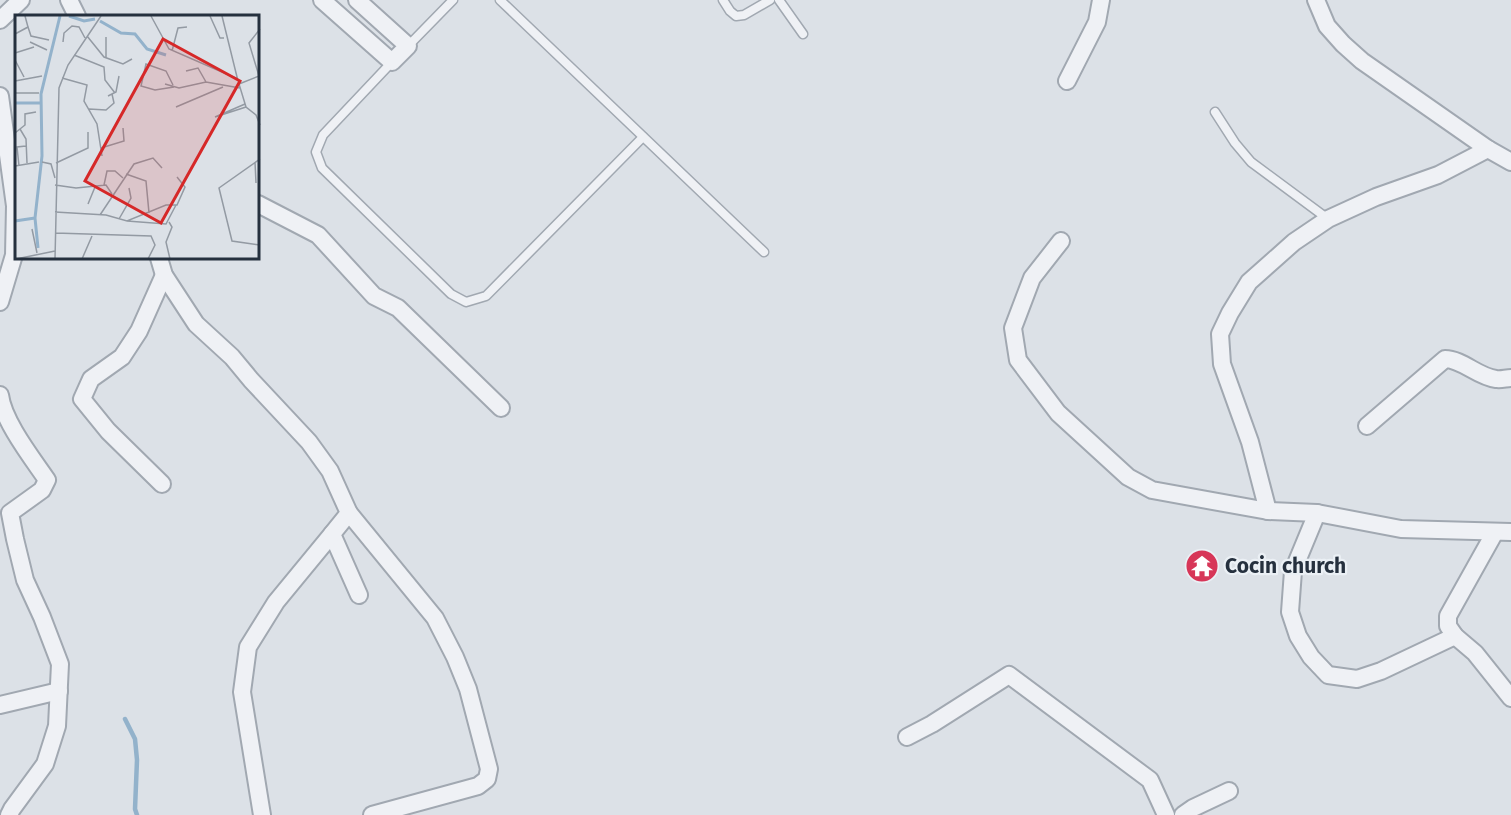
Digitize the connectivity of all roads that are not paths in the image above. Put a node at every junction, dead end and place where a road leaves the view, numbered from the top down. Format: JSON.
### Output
{"nodes":[{"id":1,"x":21,"y":0,"type":"edge"},
{"id":2,"x":69,"y":0,"type":"edge"},
{"id":3,"x":322,"y":0,"type":"edge"},
{"id":4,"x":357,"y":0,"type":"edge"},
{"id":5,"x":453,"y":0,"type":"edge"},
{"id":6,"x":500,"y":0,"type":"edge"},
{"id":7,"x":723,"y":0,"type":"edge"},
{"id":8,"x":770,"y":0,"type":"edge"},
{"id":9,"x":779,"y":0,"type":"edge"},
{"id":10,"x":1101,"y":0,"type":"edge"},
{"id":11,"x":1316,"y":0,"type":"edge"},
{"id":12,"x":76,"y":15,"type":"edge"},
{"id":13,"x":0,"y":20,"type":"edge"},
{"id":14,"x":803,"y":34,"type":"dead end"},
{"id":15,"x":408,"y":46,"type":"junction"},
{"id":16,"x":392,"y":62,"type":"junction"},
{"id":17,"x":1067,"y":81,"type":"dead end"},
{"id":18,"x":0,"y":96,"type":"edge"},
{"id":19,"x":1215,"y":112,"type":"dead end"},
{"id":20,"x":643,"y":137,"type":"junction"},
{"id":21,"x":1488,"y":149,"type":"junction"},
{"id":22,"x":1511,"y":162,"type":"edge"},
{"id":23,"x":260,"y":205,"type":"edge"},
{"id":24,"x":1328,"y":219,"type":"junction"},
{"id":25,"x":1061,"y":241,"type":"dead end"},
{"id":26,"x":764,"y":252,"type":"dead end"},
{"id":27,"x":160,"y":260,"type":"edge"},
{"id":28,"x":164,"y":275,"type":"junction"},
{"id":29,"x":0,"y":302,"type":"edge"},
{"id":30,"x":1511,"y":378,"type":"edge"},
{"id":31,"x":0,"y":395,"type":"edge"},
{"id":32,"x":501,"y":408,"type":"dead end"},
{"id":33,"x":1367,"y":426,"type":"dead end"},
{"id":34,"x":162,"y":484,"type":"dead end"},
{"id":35,"x":1268,"y":511,"type":"junction"},
{"id":36,"x":349,"y":513,"type":"junction"},
{"id":37,"x":1317,"y":513,"type":"junction"},
{"id":38,"x":1503,"y":532,"type":"edge"},
{"id":39,"x":332,"y":534,"type":"junction"},
{"id":40,"x":359,"y":595,"type":"dead end"},
{"id":41,"x":1455,"y":636,"type":"junction"},
{"id":42,"x":59,"y":691,"type":"junction"},
{"id":43,"x":1511,"y":698,"type":"edge"},
{"id":44,"x":0,"y":705,"type":"edge"},
{"id":45,"x":907,"y":737,"type":"dead end"},
{"id":46,"x":1229,"y":791,"type":"dead end"},
{"id":47,"x":9,"y":815,"type":"edge"},
{"id":48,"x":262,"y":815,"type":"edge"},
{"id":49,"x":372,"y":815,"type":"edge"},
{"id":50,"x":1166,"y":815,"type":"edge"},
{"id":51,"x":1183,"y":815,"type":"edge"}],
"edges":[{"from":1,"to":13,"type":"street"},
{"from":2,"to":12,"type":"street"},
{"from":3,"to":16,"type":"street"},
{"from":4,"to":15,"type":"street"},
{"from":5,"to":15,"type":"lane"},
{"from":6,"to":20,"type":"lane"},
{"from":7,"to":8,"type":"lane"},
{"from":9,"to":14,"type":"lane"},
{"from":10,"to":17,"type":"street"},
{"from":11,"to":21,"type":"street"},
{"from":15,"to":16,"type":"street"},
{"from":16,"to":20,"type":"lane"},
{"from":18,"to":29,"type":"street"},
{"from":19,"to":24,"type":"lane"},
{"from":20,"to":26,"type":"lane"},
{"from":21,"to":22,"type":"street"},
{"from":21,"to":24,"type":"street"},
{"from":23,"to":32,"type":"street"},
{"from":24,"to":35,"type":"street"},
{"from":25,"to":35,"type":"street"},
{"from":27,"to":28,"type":"street"},
{"from":28,"to":34,"type":"street"},
{"from":28,"to":36,"type":"street"},
{"from":30,"to":33,"type":"street"},
{"from":31,"to":42,"type":"street"},
{"from":35,"to":37,"type":"street"},
{"from":36,"to":39,"type":"street"},
{"from":36,"to":49,"type":"street"},
{"from":37,"to":38,"type":"street"},
{"from":37,"to":41,"type":"street"},
{"from":38,"to":41,"type":"street"},
{"from":39,"to":40,"type":"street"},
{"from":39,"to":48,"type":"street"},
{"from":41,"to":43,"type":"street"},
{"from":42,"to":44,"type":"street"},
{"from":42,"to":47,"type":"street"},
{"from":45,"to":50,"type":"street"},
{"from":46,"to":51,"type":"street"}]}
